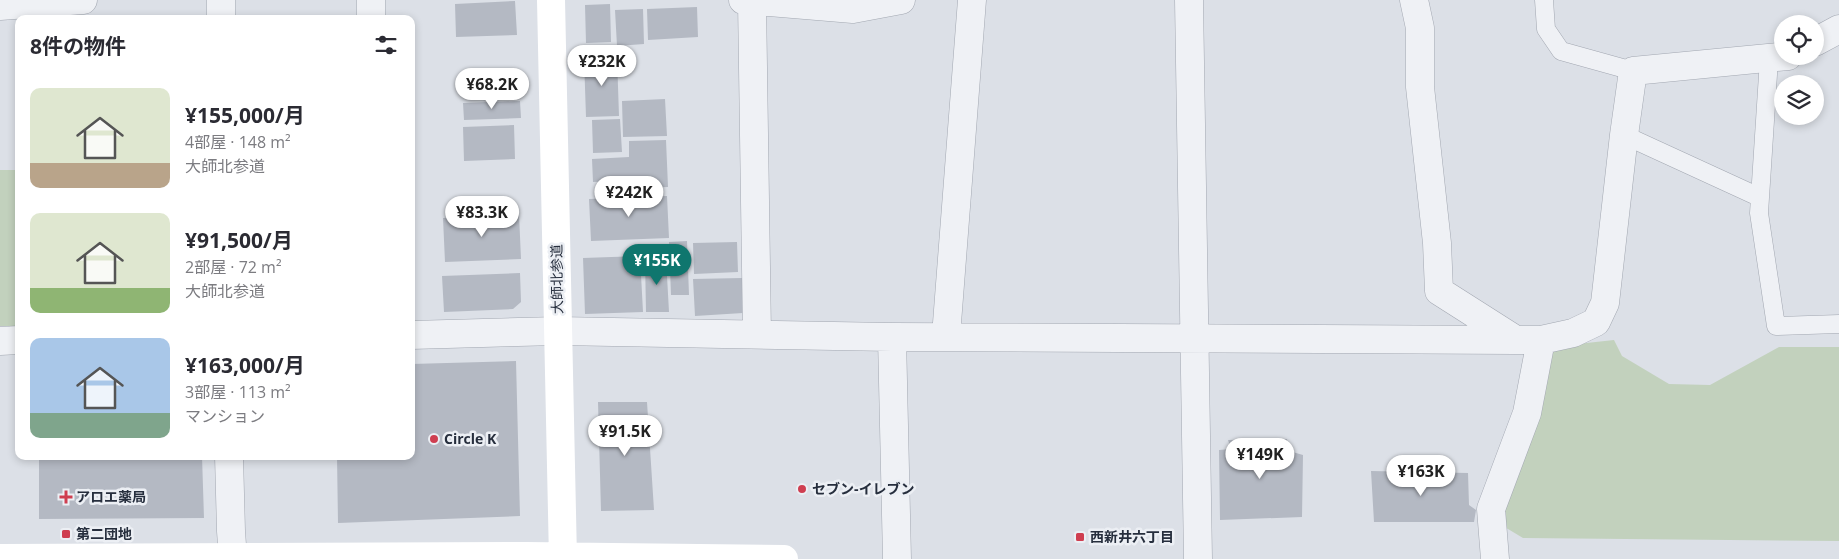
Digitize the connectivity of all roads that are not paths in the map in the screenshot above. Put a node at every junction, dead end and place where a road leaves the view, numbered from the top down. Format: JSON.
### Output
{"nodes":[{"id":1,"x":83,"y":0,"type":"edge"},
{"id":2,"x":221,"y":0,"type":"edge"},
{"id":3,"x":371,"y":0,"type":"edge"},
{"id":4,"x":551,"y":0,"type":"edge"},
{"id":5,"x":900,"y":0,"type":"edge"},
{"id":6,"x":972,"y":0,"type":"edge"},
{"id":7,"x":1188,"y":0,"type":"edge"},
{"id":8,"x":1414,"y":0,"type":"edge"},
{"id":9,"x":1544,"y":0,"type":"edge"},
{"id":10,"x":748,"y":1,"type":"edge"},
{"id":11,"x":0,"y":6,"type":"edge"},
{"id":12,"x":221,"y":15,"type":"edge"},
{"id":13,"x":372,"y":15,"type":"edge"},
{"id":14,"x":1839,"y":29,"type":"edge"},
{"id":15,"x":1824,"y":37,"type":"edge"},
{"id":16,"x":1774,"y":57,"type":"edge"},
{"id":17,"x":1778,"y":65,"type":"edge"},
{"id":18,"x":1633,"y":71,"type":"junction"},
{"id":19,"x":1624,"y":135,"type":"junction"},
{"id":20,"x":1759,"y":197,"type":"junction"},
{"id":21,"x":1839,"y":324,"type":"edge"},
{"id":22,"x":558,"y":331,"type":"junction"},
{"id":23,"x":757,"y":334,"type":"junction"},
{"id":24,"x":415,"y":335,"type":"edge"},
{"id":25,"x":946,"y":336,"type":"junction"},
{"id":26,"x":892,"y":337,"type":"junction"},
{"id":27,"x":1194,"y":339,"type":"junction"},
{"id":28,"x":15,"y":340,"type":"edge"},
{"id":29,"x":1529,"y":340,"type":"junction"},
{"id":30,"x":0,"y":341,"type":"edge"},
{"id":31,"x":229,"y":460,"type":"edge"},
{"id":32,"x":0,"y":558,"type":"edge"},
{"id":33,"x":233,"y":558,"type":"edge"},
{"id":34,"x":563,"y":558,"type":"edge"},
{"id":35,"x":784,"y":559,"type":"edge"},
{"id":36,"x":897,"y":559,"type":"edge"},
{"id":37,"x":1198,"y":559,"type":"edge"},
{"id":38,"x":1494,"y":559,"type":"edge"}],
"edges":[{"from":1,"to":11,"type":"street"},
{"from":2,"to":12,"type":"street"},
{"from":3,"to":13,"type":"street"},
{"from":4,"to":22,"type":"street","name":"大師北参道"},
{"from":5,"to":10,"type":"street"},
{"from":6,"to":25,"type":"street"},
{"from":7,"to":27,"type":"street"},
{"from":8,"to":29,"type":"street"},
{"from":9,"to":18,"type":"lane"},
{"from":10,"to":23,"type":"street"},
{"from":14,"to":15,"type":"street"},
{"from":16,"to":18,"type":"street"},
{"from":17,"to":20,"type":"lane"},
{"from":18,"to":19,"type":"street"},
{"from":19,"to":20,"type":"lane"},
{"from":19,"to":29,"type":"street"},
{"from":20,"to":21,"type":"lane"},
{"from":22,"to":23,"type":"street"},
{"from":22,"to":24,"type":"street"},
{"from":22,"to":34,"type":"street","name":"大師北参道"},
{"from":23,"to":26,"type":"street"},
{"from":25,"to":26,"type":"street"},
{"from":25,"to":27,"type":"street"},
{"from":26,"to":36,"type":"street"},
{"from":27,"to":29,"type":"street"},
{"from":27,"to":37,"type":"street"},
{"from":28,"to":30,"type":"street"},
{"from":29,"to":38,"type":"street"},
{"from":31,"to":33,"type":"street"},
{"from":32,"to":33,"type":"street"},
{"from":33,"to":34,"type":"street"},
{"from":34,"to":35,"type":"street"}]}
